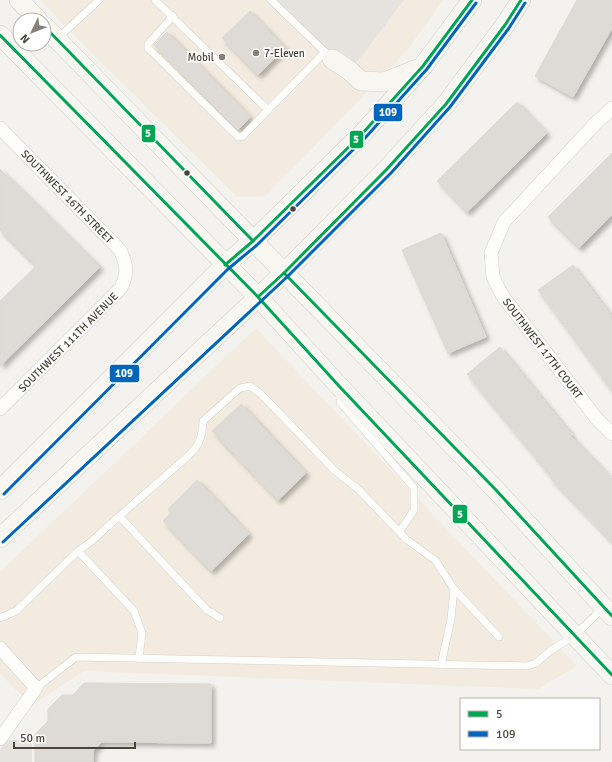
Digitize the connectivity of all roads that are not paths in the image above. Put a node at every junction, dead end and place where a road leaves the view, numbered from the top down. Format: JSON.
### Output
{"nodes":[{"id":1,"x":19,"y":0,"type":"edge"},
{"id":2,"x":99,"y":0,"type":"edge"},
{"id":3,"x":155,"y":0,"type":"edge"},
{"id":4,"x":271,"y":0,"type":"edge"},
{"id":5,"x":472,"y":0,"type":"edge"},
{"id":6,"x":520,"y":0,"type":"edge"},
{"id":7,"x":30,"y":12,"type":"edge"},
{"id":8,"x":173,"y":16,"type":"junction"},
{"id":9,"x":52,"y":32,"type":"edge"},
{"id":10,"x":0,"y":35,"type":"edge"},
{"id":11,"x":52,"y":35,"type":"edge"},
{"id":12,"x":328,"y":55,"type":"junction"},
{"id":13,"x":423,"y":66,"type":"junction"},
{"id":14,"x":612,"y":108,"type":"edge"},
{"id":15,"x":268,"y":110,"type":"junction"},
{"id":16,"x":0,"y":128,"type":"edge"},
{"id":17,"x":253,"y":241,"type":"junction"},
{"id":18,"x":226,"y":265,"type":"junction"},
{"id":19,"x":127,"y":270,"type":"joint"},
{"id":20,"x":284,"y":273,"type":"junction"},
{"id":21,"x":258,"y":297,"type":"junction"},
{"id":22,"x":339,"y":386,"type":"junction"},
{"id":23,"x":0,"y":409,"type":"edge"},
{"id":24,"x":612,"y":434,"type":"edge"},
{"id":25,"x":0,"y":490,"type":"edge"},
{"id":26,"x":120,"y":517,"type":"junction"},
{"id":27,"x":400,"y":531,"type":"junction"},
{"id":28,"x":0,"y":538,"type":"edge"},
{"id":29,"x":78,"y":551,"type":"junction"},
{"id":30,"x":454,"y":588,"type":"junction"},
{"id":31,"x":608,"y":612,"type":"edge"},
{"id":32,"x":0,"y":618,"type":"edge"},
{"id":33,"x":220,"y":618,"type":"dead end"},
{"id":34,"x":575,"y":635,"type":"junction"},
{"id":35,"x":499,"y":637,"type":"dead end"},
{"id":36,"x":0,"y":648,"type":"edge"},
{"id":37,"x":139,"y":658,"type":"junction"},
{"id":38,"x":441,"y":665,"type":"junction"},
{"id":39,"x":612,"y":675,"type":"edge"},
{"id":40,"x":36,"y":688,"type":"junction"},
{"id":41,"x":0,"y":739,"type":"edge"}],
"edges":[{"from":1,"to":7,"type":"main road"},
{"from":2,"to":9,"type":"lane"},
{"from":3,"to":8,"type":"lane"},
{"from":4,"to":12,"type":"lane"},
{"from":5,"to":13,"type":"main road"},
{"from":6,"to":20,"type":"main road"},
{"from":8,"to":15,"type":"lane"},
{"from":8,"to":15,"type":"lane"},
{"from":10,"to":18,"type":"main road"},
{"from":11,"to":17,"type":"main road"},
{"from":12,"to":13,"type":"main road"},
{"from":12,"to":15,"type":"lane"},
{"from":13,"to":17,"type":"main road"},
{"from":14,"to":24,"type":"street","name":"SOUTHWEST 17TH COURT"},
{"from":16,"to":19,"type":"street","name":"SOUTHWEST 16TH STREET"},
{"from":17,"to":18,"type":"main road"},
{"from":17,"to":20,"type":"main road"},
{"from":18,"to":21,"type":"main road"},
{"from":18,"to":25,"type":"main road"},
{"from":19,"to":23,"type":"street","name":"SOUTHWEST 111TH AVENUE"},
{"from":20,"to":21,"type":"main road"},
{"from":20,"to":31,"type":"main road"},
{"from":21,"to":22,"type":"main road"},
{"from":21,"to":28,"type":"main road"},
{"from":22,"to":27,"type":"lane"},
{"from":22,"to":34,"type":"main road"},
{"from":26,"to":27,"type":"lane"},
{"from":26,"to":29,"type":"lane"},
{"from":26,"to":33,"type":"lane"},
{"from":27,"to":30,"type":"lane"},
{"from":29,"to":32,"type":"lane"},
{"from":29,"to":37,"type":"lane"},
{"from":30,"to":35,"type":"lane"},
{"from":30,"to":38,"type":"lane"},
{"from":31,"to":34,"type":"lane"},
{"from":34,"to":38,"type":"lane"},
{"from":34,"to":39,"type":"main road"},
{"from":36,"to":40,"type":"street"},
{"from":37,"to":38,"type":"lane"},
{"from":37,"to":40,"type":"lane"},
{"from":40,"to":41,"type":"street"}]}
